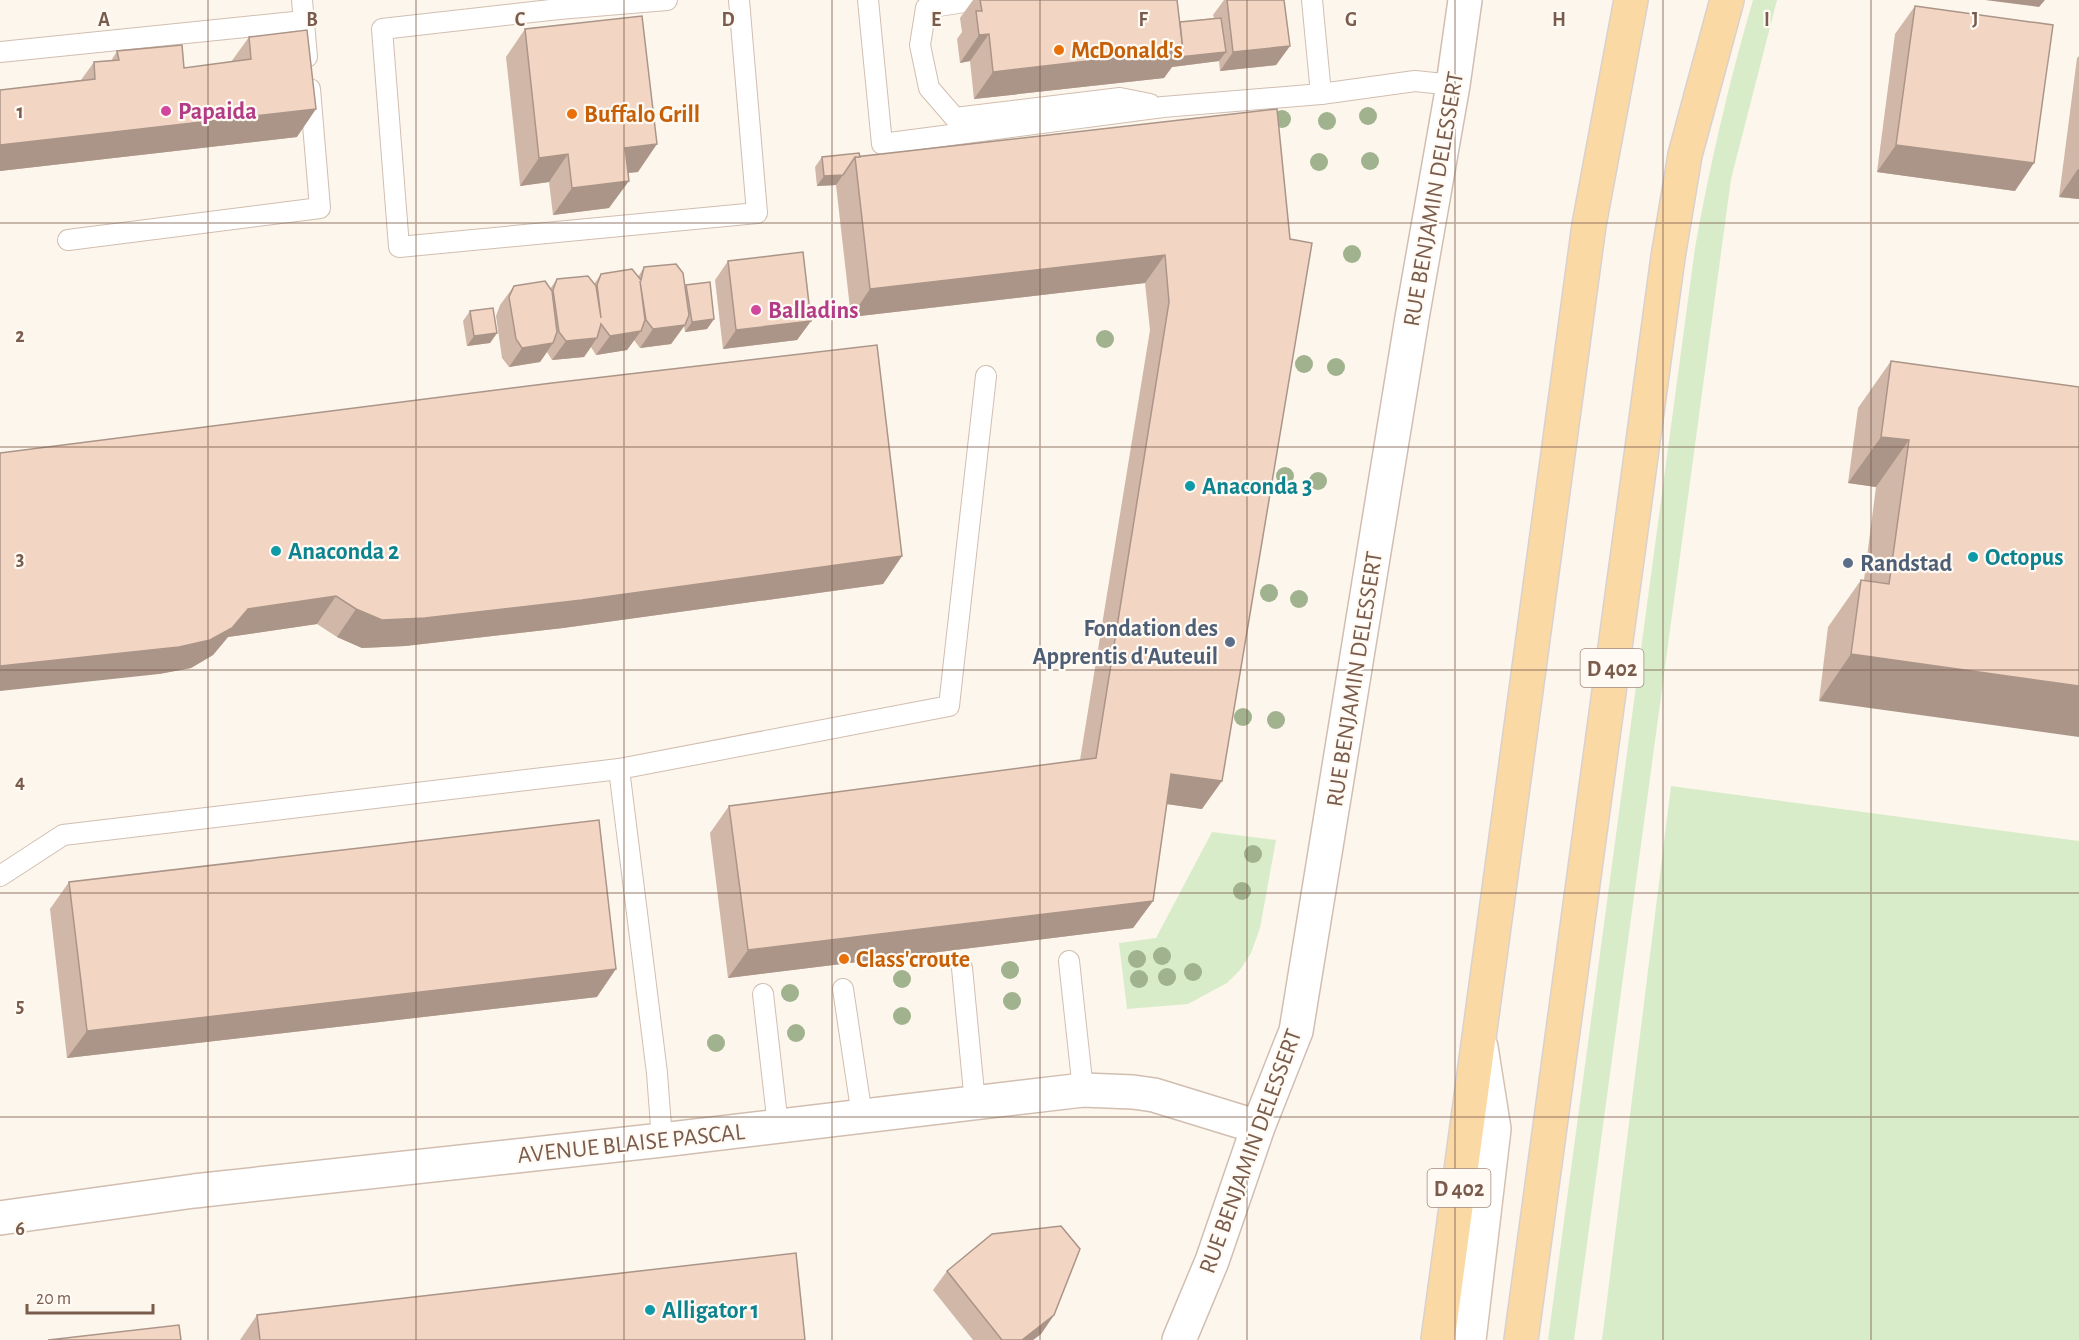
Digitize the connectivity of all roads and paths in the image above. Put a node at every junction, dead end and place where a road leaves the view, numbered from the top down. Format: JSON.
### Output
{"nodes":[{"id":1,"x":302,"y":0,"type":"edge"},
{"id":2,"x":667,"y":0,"type":"edge"},
{"id":3,"x":740,"y":0,"type":"edge"},
{"id":4,"x":868,"y":0,"type":"edge"},
{"id":5,"x":977,"y":0,"type":"edge"},
{"id":6,"x":1312,"y":0,"type":"edge"},
{"id":7,"x":1466,"y":0,"type":"edge"},
{"id":8,"x":1631,"y":0,"type":"edge"},
{"id":9,"x":1727,"y":0,"type":"edge"},
{"id":10,"x":559,"y":5,"type":"edge"},
{"id":11,"x":304,"y":21,"type":"junction"},
{"id":12,"x":0,"y":52,"type":"edge"},
{"id":13,"x":1453,"y":84,"type":"junction"},
{"id":14,"x":1321,"y":94,"type":"junction"},
{"id":15,"x":1164,"y":107,"type":"junction"},
{"id":16,"x":68,"y":240,"type":"dead end"},
{"id":17,"x":986,"y":376,"type":"dead end"},
{"id":18,"x":620,"y":769,"type":"junction"},
{"id":19,"x":0,"y":876,"type":"edge"},
{"id":20,"x":1069,"y":961,"type":"dead end"},
{"id":21,"x":962,"y":968,"type":"dead end"},
{"id":22,"x":843,"y":989,"type":"dead end"},
{"id":23,"x":763,"y":994,"type":"dead end"},
{"id":24,"x":1480,"y":1037,"type":"junction"},
{"id":25,"x":1083,"y":1090,"type":"junction"},
{"id":26,"x":975,"y":1103,"type":"junction"},
{"id":27,"x":862,"y":1116,"type":"junction"},
{"id":28,"x":778,"y":1126,"type":"junction"},
{"id":29,"x":1258,"y":1127,"type":"junction"},
{"id":30,"x":662,"y":1140,"type":"junction"},
{"id":31,"x":0,"y":1210,"type":"edge"},
{"id":32,"x":0,"y":1218,"type":"edge"},
{"id":33,"x":1179,"y":1340,"type":"edge"},
{"id":34,"x":1438,"y":1340,"type":"edge"},
{"id":35,"x":1468,"y":1340,"type":"edge"},
{"id":36,"x":1521,"y":1340,"type":"edge"}],
"edges":[{"from":1,"to":11,"type":"lane"},
{"from":2,"to":10,"type":"lane"},
{"from":3,"to":10,"type":"lane"},
{"from":4,"to":15,"type":"lane"},
{"from":5,"to":15,"type":"lane"},
{"from":6,"to":14,"type":"lane"},
{"from":7,"to":13,"type":"street","name":"RUE BENJAMIN DELESSERT"},
{"from":8,"to":24,"type":"main road","number":"D 402"},
{"from":9,"to":36,"type":"main road","number":"D 402"},
{"from":11,"to":12,"type":"lane"},
{"from":11,"to":16,"type":"lane"},
{"from":13,"to":14,"type":"lane"},
{"from":13,"to":29,"type":"street","name":"RUE BENJAMIN DELESSERT"},
{"from":14,"to":15,"type":"lane"},
{"from":17,"to":18,"type":"lane"},
{"from":18,"to":19,"type":"lane"},
{"from":18,"to":30,"type":"lane"},
{"from":20,"to":25,"type":"lane"},
{"from":21,"to":26,"type":"lane"},
{"from":22,"to":27,"type":"lane"},
{"from":23,"to":28,"type":"lane"},
{"from":24,"to":34,"type":"main road","number":"D 402"},
{"from":24,"to":35,"type":"street"},
{"from":25,"to":26,"type":"street","name":"AVENUE BLAISE PASCAL"},
{"from":25,"to":29,"type":"street","name":"AVENUE BLAISE PASCAL"},
{"from":26,"to":27,"type":"street","name":"AVENUE BLAISE PASCAL"},
{"from":27,"to":28,"type":"street","name":"AVENUE BLAISE PASCAL"},
{"from":28,"to":30,"type":"street","name":"AVENUE BLAISE PASCAL"},
{"from":29,"to":33,"type":"street","name":"RUE BENJAMIN DELESSERT"},
{"from":30,"to":32,"type":"street","name":"AVENUE BLAISE PASCAL"},
{"from":31,"to":32,"type":"lane"}]}
